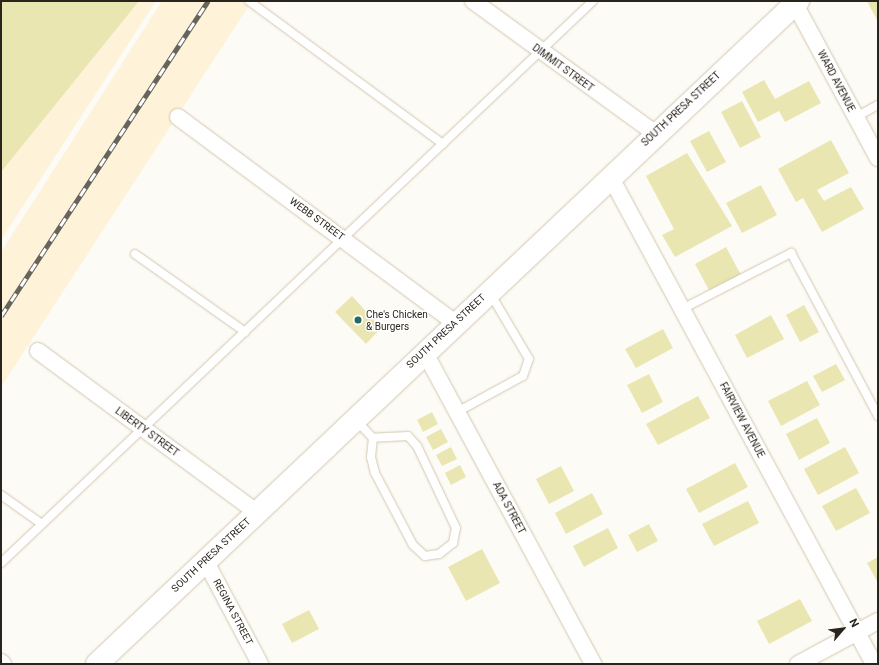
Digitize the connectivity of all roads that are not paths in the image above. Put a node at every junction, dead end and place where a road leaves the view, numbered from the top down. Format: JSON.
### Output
{"nodes":[{"id":1,"x":249,"y":1,"type":"edge"},
{"id":2,"x":473,"y":1,"type":"edge"},
{"id":3,"x":593,"y":1,"type":"edge"},
{"id":4,"x":796,"y":2,"type":"edge"},
{"id":5,"x":541,"y":52,"type":"junction"},
{"id":6,"x":878,"y":105,"type":"edge"},
{"id":7,"x":178,"y":117,"type":"dead end"},
{"id":8,"x":856,"y":117,"type":"junction"},
{"id":9,"x":655,"y":133,"type":"junction"},
{"id":10,"x":443,"y":144,"type":"junction"},
{"id":11,"x":878,"y":158,"type":"edge"},
{"id":12,"x":610,"y":176,"type":"junction"},
{"id":13,"x":343,"y":238,"type":"junction"},
{"id":14,"x":135,"y":254,"type":"dead end"},
{"id":15,"x":489,"y":290,"type":"junction"},
{"id":16,"x":682,"y":309,"type":"junction"},
{"id":17,"x":454,"y":322,"type":"junction"},
{"id":18,"x":245,"y":332,"type":"junction"},
{"id":19,"x":38,"y":351,"type":"dead end"},
{"id":20,"x":424,"y":351,"type":"junction"},
{"id":21,"x":457,"y":412,"type":"junction"},
{"id":22,"x":878,"y":416,"type":"edge"},
{"id":23,"x":354,"y":418,"type":"junction"},
{"id":24,"x":144,"y":430,"type":"junction"},
{"id":25,"x":372,"y":438,"type":"junction"},
{"id":26,"x":1,"y":495,"type":"edge"},
{"id":27,"x":256,"y":512,"type":"junction"},
{"id":28,"x":42,"y":524,"type":"junction"},
{"id":29,"x":205,"y":560,"type":"junction"},
{"id":30,"x":1,"y":563,"type":"edge"},
{"id":31,"x":878,"y":621,"type":"edge"},
{"id":32,"x":857,"y":632,"type":"junction"},
{"id":33,"x":97,"y":664,"type":"edge"},
{"id":34,"x":260,"y":664,"type":"edge"},
{"id":35,"x":593,"y":664,"type":"edge"},
{"id":36,"x":798,"y":664,"type":"edge"},
{"id":37,"x":874,"y":664,"type":"edge"}],
"edges":[{"from":1,"to":10,"type":"lane"},
{"from":2,"to":5,"type":"street","name":"DIMMIT STREET"},
{"from":3,"to":5,"type":"lane"},
{"from":4,"to":8,"type":"street","name":"WARD AVENUE"},
{"from":4,"to":9,"type":"main road","name":"SOUTH PRESA STREET"},
{"from":5,"to":9,"type":"street","name":"DIMMIT STREET"},
{"from":5,"to":10,"type":"lane"},
{"from":6,"to":8,"type":"lane"},
{"from":7,"to":13,"type":"street","name":"WEBB STREET"},
{"from":8,"to":11,"type":"street","name":"WARD AVENUE"},
{"from":9,"to":12,"type":"main road","name":"SOUTH PRESA STREET"},
{"from":10,"to":13,"type":"lane"},
{"from":12,"to":15,"type":"main road","name":"SOUTH PRESA STREET"},
{"from":12,"to":16,"type":"street","name":"FAIRVIEW AVENUE"},
{"from":13,"to":17,"type":"street","name":"WEBB STREET"},
{"from":13,"to":18,"type":"lane"},
{"from":14,"to":18,"type":"lane"},
{"from":15,"to":17,"type":"main road","name":"SOUTH PRESA STREET"},
{"from":15,"to":21,"type":"lane"},
{"from":16,"to":22,"type":"lane"},
{"from":16,"to":32,"type":"street","name":"FAIRVIEW AVENUE"},
{"from":17,"to":20,"type":"main road","name":"SOUTH PRESA STREET"},
{"from":18,"to":24,"type":"lane"},
{"from":19,"to":24,"type":"street","name":"LIBERTY STREET"},
{"from":20,"to":21,"type":"street","name":"ADA STREET"},
{"from":20,"to":23,"type":"main road","name":"SOUTH PRESA STREET"},
{"from":21,"to":35,"type":"street","name":"ADA STREET"},
{"from":23,"to":25,"type":"lane"},
{"from":23,"to":27,"type":"main road","name":"SOUTH PRESA STREET"},
{"from":24,"to":27,"type":"street","name":"LIBERTY STREET"},
{"from":24,"to":28,"type":"lane"},
{"from":25,"to":25,"type":"lane"},
{"from":26,"to":28,"type":"lane"},
{"from":27,"to":29,"type":"main road","name":"SOUTH PRESA STREET"},
{"from":28,"to":30,"type":"lane"},
{"from":29,"to":33,"type":"main road","name":"SOUTH PRESA STREET"},
{"from":29,"to":34,"type":"street","name":"REGINA STREET"},
{"from":31,"to":32,"type":"street"},
{"from":32,"to":36,"type":"street"},
{"from":32,"to":37,"type":"street","name":"FAIRVIEW AVENUE"}]}
